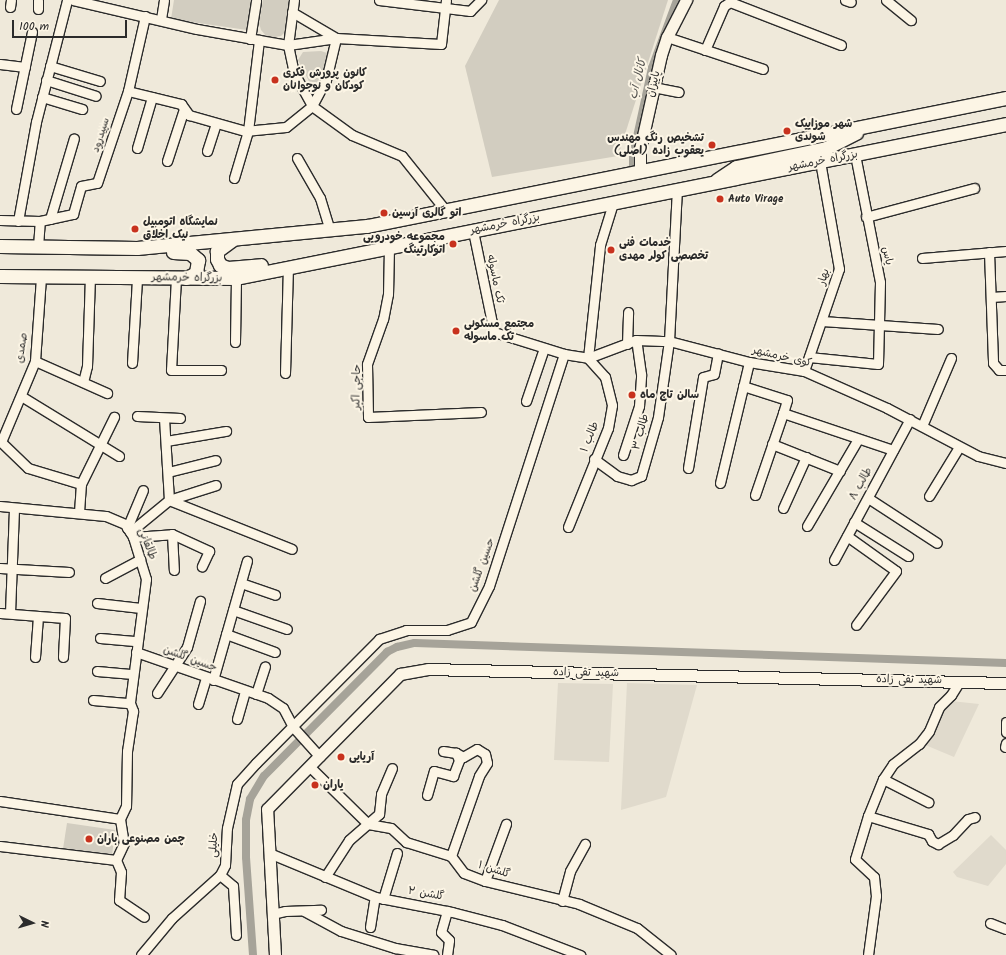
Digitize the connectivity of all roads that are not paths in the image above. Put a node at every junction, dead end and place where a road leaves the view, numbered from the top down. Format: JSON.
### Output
{"nodes":[{"id":1,"x":67,"y":0,"type":"edge"},
{"id":2,"x":73,"y":0,"type":"edge"},
{"id":3,"x":164,"y":0,"type":"edge"},
{"id":4,"x":256,"y":0,"type":"edge"},
{"id":5,"x":294,"y":0,"type":"edge"},
{"id":6,"x":379,"y":0,"type":"edge"},
{"id":7,"x":481,"y":0,"type":"edge"},
{"id":8,"x":686,"y":0,"type":"edge"},
{"id":9,"x":886,"y":0,"type":"edge"},
{"id":10,"x":445,"y":5,"type":"edge"},
{"id":11,"x":292,"y":12,"type":"junction"},
{"id":12,"x":145,"y":16,"type":"junction"},
{"id":13,"x":161,"y":20,"type":"junction"},
{"id":14,"x":911,"y":20,"type":"dead end"},
{"id":15,"x":32,"y":32,"type":"dead end"},
{"id":16,"x":667,"y":37,"type":"junction"},
{"id":17,"x":336,"y":38,"type":"junction"},
{"id":18,"x":255,"y":39,"type":"junction"},
{"id":19,"x":288,"y":45,"type":"junction"},
{"id":20,"x":840,"y":45,"type":"dead end"},
{"id":21,"x":705,"y":50,"type":"junction"},
{"id":22,"x":0,"y":64,"type":"edge"},
{"id":23,"x":50,"y":66,"type":"junction"},
{"id":24,"x":25,"y":67,"type":"junction"},
{"id":25,"x":763,"y":69,"type":"dead end"},
{"id":26,"x":46,"y":80,"type":"junction"},
{"id":27,"x":100,"y":81,"type":"dead end"},
{"id":28,"x":653,"y":87,"type":"junction"},
{"id":29,"x":128,"y":91,"type":"junction"},
{"id":30,"x":679,"y":92,"type":"dead end"},
{"id":31,"x":96,"y":96,"type":"dead end"},
{"id":32,"x":42,"y":97,"type":"junction"},
{"id":33,"x":152,"y":97,"type":"junction"},
{"id":34,"x":1006,"y":98,"type":"edge"},
{"id":35,"x":312,"y":106,"type":"junction"},
{"id":36,"x":16,"y":109,"type":"dead end"},
{"id":37,"x":82,"y":109,"type":"dead end"},
{"id":38,"x":184,"y":109,"type":"junction"},
{"id":39,"x":216,"y":123,"type":"junction"},
{"id":40,"x":1006,"y":124,"type":"edge"},
{"id":41,"x":868,"y":126,"type":"junction"},
{"id":42,"x":248,"y":130,"type":"junction"},
{"id":43,"x":74,"y":138,"type":"dead end"},
{"id":44,"x":782,"y":143,"type":"junction"},
{"id":45,"x":137,"y":148,"type":"dead end"},
{"id":46,"x":207,"y":151,"type":"dead end"},
{"id":47,"x":855,"y":154,"type":"junction"},
{"id":48,"x":297,"y":158,"type":"dead end"},
{"id":49,"x":167,"y":161,"type":"dead end"},
{"id":50,"x":820,"y":161,"type":"junction"},
{"id":51,"x":786,"y":163,"type":"junction"},
{"id":52,"x":640,"y":172,"type":"junction"},
{"id":53,"x":234,"y":178,"type":"dead end"},
{"id":54,"x":974,"y":188,"type":"dead end"},
{"id":55,"x":677,"y":190,"type":"junction"},
{"id":56,"x":613,"y":203,"type":"junction"},
{"id":57,"x":446,"y":211,"type":"junction"},
{"id":58,"x":866,"y":218,"type":"junction"},
{"id":59,"x":50,"y":219,"type":"junction"},
{"id":60,"x":0,"y":220,"type":"edge"},
{"id":61,"x":18,"y":221,"type":"junction"},
{"id":62,"x":40,"y":221,"type":"junction"},
{"id":63,"x":330,"y":231,"type":"junction"},
{"id":64,"x":473,"y":231,"type":"junction"},
{"id":65,"x":236,"y":239,"type":"junction"},
{"id":66,"x":0,"y":246,"type":"edge"},
{"id":67,"x":38,"y":247,"type":"junction"},
{"id":68,"x":389,"y":247,"type":"junction"},
{"id":69,"x":104,"y":248,"type":"junction"},
{"id":70,"x":1006,"y":251,"type":"edge"},
{"id":71,"x":990,"y":252,"type":"junction"},
{"id":72,"x":346,"y":256,"type":"junction"},
{"id":73,"x":922,"y":258,"type":"dead end"},
{"id":74,"x":288,"y":268,"type":"junction"},
{"id":75,"x":0,"y":276,"type":"edge"},
{"id":76,"x":41,"y":276,"type":"junction"},
{"id":77,"x":90,"y":277,"type":"junction"},
{"id":78,"x":137,"y":278,"type":"junction"},
{"id":79,"x":180,"y":278,"type":"junction"},
{"id":80,"x":236,"y":278,"type":"junction"},
{"id":81,"x":1006,"y":296,"type":"edge"},
{"id":82,"x":991,"y":297,"type":"junction"},
{"id":83,"x":628,"y":312,"type":"dead end"},
{"id":84,"x":822,"y":321,"type":"junction"},
{"id":85,"x":879,"y":325,"type":"junction"},
{"id":86,"x":938,"y":329,"type":"dead end"},
{"id":87,"x":636,"y":340,"type":"junction"},
{"id":88,"x":669,"y":341,"type":"junction"},
{"id":89,"x":235,"y":342,"type":"dead end"},
{"id":90,"x":627,"y":344,"type":"junction"},
{"id":91,"x":544,"y":348,"type":"junction"},
{"id":92,"x":718,"y":353,"type":"junction"},
{"id":93,"x":564,"y":354,"type":"junction"},
{"id":94,"x":809,"y":357,"type":"junction"},
{"id":95,"x":588,"y":358,"type":"junction"},
{"id":96,"x":951,"y":358,"type":"dead end"},
{"id":97,"x":35,"y":361,"type":"junction"},
{"id":98,"x":749,"y":362,"type":"junction"},
{"id":99,"x":132,"y":363,"type":"dead end"},
{"id":100,"x":221,"y":370,"type":"dead end"},
{"id":101,"x":1006,"y":370,"type":"edge"},
{"id":102,"x":804,"y":371,"type":"junction"},
{"id":103,"x":285,"y":373,"type":"dead end"},
{"id":104,"x":83,"y":382,"type":"junction"},
{"id":105,"x":743,"y":386,"type":"junction"},
{"id":106,"x":107,"y":394,"type":"dead end"},
{"id":107,"x":21,"y":396,"type":"junction"},
{"id":108,"x":526,"y":401,"type":"dead end"},
{"id":109,"x":481,"y":412,"type":"dead end"},
{"id":110,"x":782,"y":413,"type":"junction"},
{"id":111,"x":137,"y":416,"type":"dead end"},
{"id":112,"x":114,"y":417,"type":"dead end"},
{"id":113,"x":164,"y":418,"type":"junction"},
{"id":114,"x":180,"y":418,"type":"dead end"},
{"id":115,"x":910,"y":419,"type":"junction"},
{"id":116,"x":922,"y":426,"type":"junction"},
{"id":117,"x":226,"y":431,"type":"dead end"},
{"id":118,"x":858,"y":438,"type":"junction"},
{"id":119,"x":166,"y":441,"type":"junction"},
{"id":120,"x":1,"y":442,"type":"edge"},
{"id":121,"x":99,"y":444,"type":"junction"},
{"id":122,"x":772,"y":444,"type":"junction"},
{"id":123,"x":958,"y":447,"type":"junction"},
{"id":124,"x":894,"y":450,"type":"junction"},
{"id":125,"x":623,"y":455,"type":"dead end"},
{"id":126,"x":119,"y":456,"type":"dead end"},
{"id":127,"x":806,"y":457,"type":"junction"},
{"id":128,"x":594,"y":459,"type":"junction"},
{"id":129,"x":216,"y":460,"type":"dead end"},
{"id":130,"x":1006,"y":463,"type":"edge"},
{"id":131,"x":688,"y":468,"type":"dead end"},
{"id":132,"x":840,"y":470,"type":"junction"},
{"id":133,"x":168,"y":472,"type":"junction"},
{"id":134,"x":720,"y":483,"type":"dead end"},
{"id":135,"x":81,"y":484,"type":"junction"},
{"id":136,"x":216,"y":485,"type":"dead end"},
{"id":137,"x":143,"y":490,"type":"dead end"},
{"id":138,"x":755,"y":495,"type":"dead end"},
{"id":139,"x":929,"y":496,"type":"dead end"},
{"id":140,"x":868,"y":498,"type":"junction"},
{"id":141,"x":169,"y":500,"type":"junction"},
{"id":142,"x":0,"y":506,"type":"edge"},
{"id":143,"x":783,"y":508,"type":"dead end"},
{"id":144,"x":14,"y":509,"type":"junction"},
{"id":145,"x":79,"y":512,"type":"junction"},
{"id":146,"x":854,"y":522,"type":"junction"},
{"id":147,"x":807,"y":526,"type":"dead end"},
{"id":148,"x":568,"y":527,"type":"dead end"},
{"id":149,"x":130,"y":532,"type":"junction"},
{"id":150,"x":172,"y":534,"type":"junction"},
{"id":151,"x":847,"y":536,"type":"junction"},
{"id":152,"x":937,"y":543,"type":"dead end"},
{"id":153,"x":292,"y":549,"type":"dead end"},
{"id":154,"x":908,"y":556,"type":"dead end"},
{"id":155,"x":140,"y":559,"type":"junction"},
{"id":156,"x":834,"y":560,"type":"dead end"},
{"id":157,"x":247,"y":561,"type":"dead end"},
{"id":158,"x":202,"y":566,"type":"dead end"},
{"id":159,"x":0,"y":568,"type":"edge"},
{"id":160,"x":12,"y":569,"type":"junction"},
{"id":161,"x":174,"y":570,"type":"dead end"},
{"id":162,"x":69,"y":572,"type":"dead end"},
{"id":163,"x":105,"y":578,"type":"dead end"},
{"id":164,"x":240,"y":583,"type":"junction"},
{"id":165,"x":275,"y":595,"type":"dead end"},
{"id":166,"x":200,"y":601,"type":"dead end"},
{"id":167,"x":97,"y":603,"type":"dead end"},
{"id":168,"x":140,"y":608,"type":"junction"},
{"id":169,"x":233,"y":610,"type":"junction"},
{"id":170,"x":0,"y":613,"type":"edge"},
{"id":171,"x":10,"y":613,"type":"junction"},
{"id":172,"x":38,"y":616,"type":"junction"},
{"id":173,"x":856,"y":624,"type":"dead end"},
{"id":174,"x":287,"y":629,"type":"dead end"},
{"id":175,"x":226,"y":634,"type":"junction"},
{"id":176,"x":100,"y":638,"type":"dead end"},
{"id":177,"x":137,"y":641,"type":"junction"},
{"id":178,"x":136,"y":652,"type":"junction"},
{"id":179,"x":275,"y":652,"type":"dead end"},
{"id":180,"x":35,"y":657,"type":"dead end"},
{"id":181,"x":63,"y":657,"type":"dead end"},
{"id":182,"x":265,"y":666,"type":"dead end"},
{"id":183,"x":174,"y":667,"type":"junction"},
{"id":184,"x":97,"y":671,"type":"dead end"},
{"id":185,"x":133,"y":674,"type":"junction"},
{"id":186,"x":209,"y":679,"type":"junction"},
{"id":187,"x":960,"y":682,"type":"junction"},
{"id":188,"x":1006,"y":683,"type":"edge"},
{"id":189,"x":245,"y":691,"type":"junction"},
{"id":190,"x":157,"y":693,"type":"dead end"},
{"id":191,"x":256,"y":694,"type":"junction"},
{"id":192,"x":94,"y":700,"type":"dead end"},
{"id":193,"x":130,"y":703,"type":"junction"},
{"id":194,"x":198,"y":704,"type":"dead end"},
{"id":195,"x":237,"y":719,"type":"dead end"},
{"id":196,"x":1006,"y":722,"type":"edge"},
{"id":197,"x":293,"y":727,"type":"junction"},
{"id":198,"x":1006,"y":732,"type":"edge"},
{"id":199,"x":443,"y":751,"type":"dead end"},
{"id":200,"x":456,"y":753,"type":"junction"},
{"id":201,"x":320,"y":757,"type":"junction"},
{"id":202,"x":310,"y":767,"type":"junction"},
{"id":203,"x":392,"y":768,"type":"dead end"},
{"id":204,"x":883,"y":779,"type":"junction"},
{"id":205,"x":427,"y":795,"type":"dead end"},
{"id":206,"x":0,"y":801,"type":"edge"},
{"id":207,"x":928,"y":802,"type":"dead end"},
{"id":208,"x":868,"y":816,"type":"junction"},
{"id":209,"x":975,"y":817,"type":"dead end"},
{"id":210,"x":120,"y":819,"type":"junction"},
{"id":211,"x":368,"y":824,"type":"junction"},
{"id":212,"x":506,"y":824,"type":"dead end"},
{"id":213,"x":585,"y":844,"type":"dead end"},
{"id":214,"x":0,"y":846,"type":"edge"},
{"id":215,"x":269,"y":853,"type":"junction"},
{"id":216,"x":397,"y":853,"type":"dead end"},
{"id":217,"x":451,"y":856,"type":"junction"},
{"id":218,"x":116,"y":860,"type":"junction"},
{"id":219,"x":220,"y":875,"type":"junction"},
{"id":220,"x":325,"y":877,"type":"junction"},
{"id":221,"x":485,"y":881,"type":"junction"},
{"id":222,"x":379,"y":898,"type":"junction"},
{"id":223,"x":562,"y":901,"type":"junction"},
{"id":224,"x":321,"y":910,"type":"dead end"},
{"id":225,"x":304,"y":911,"type":"junction"},
{"id":226,"x":447,"y":911,"type":"junction"},
{"id":227,"x":272,"y":914,"type":"junction"},
{"id":228,"x":144,"y":917,"type":"dead end"},
{"id":229,"x":990,"y":923,"type":"dead end"},
{"id":230,"x":370,"y":927,"type":"dead end"},
{"id":231,"x":1006,"y":929,"type":"edge"},
{"id":232,"x":236,"y":935,"type":"dead end"},
{"id":233,"x":141,"y":955,"type":"edge"},
{"id":234,"x":275,"y":955,"type":"edge"},
{"id":235,"x":433,"y":955,"type":"edge"},
{"id":236,"x":447,"y":955,"type":"edge"},
{"id":237,"x":580,"y":955,"type":"edge"},
{"id":238,"x":671,"y":955,"type":"edge"},
{"id":239,"x":868,"y":955,"type":"edge"}],
"edges":[{"from":1,"to":23,"type":"street"},
{"from":2,"to":12,"type":"street"},
{"from":3,"to":13,"type":"street"},
{"from":4,"to":18,"type":"street"},
{"from":5,"to":11,"type":"street"},
{"from":6,"to":10,"type":"street"},
{"from":7,"to":10,"type":"street"},
{"from":8,"to":16,"type":"main road","name":"پاییزان"},
{"from":9,"to":14,"type":"street"},
{"from":10,"to":17,"type":"street"},
{"from":11,"to":17,"type":"street"},
{"from":11,"to":19,"type":"street"},
{"from":12,"to":13,"type":"street"},
{"from":12,"to":29,"type":"street","name":"سپیدرود"},
{"from":13,"to":18,"type":"street"},
{"from":15,"to":24,"type":"street"},
{"from":16,"to":21,"type":"street"},
{"from":16,"to":28,"type":"main road","name":"پاییزان"},
{"from":17,"to":19,"type":"street"},
{"from":17,"to":35,"type":"street"},
{"from":18,"to":19,"type":"street"},
{"from":18,"to":42,"type":"street"},
{"from":19,"to":35,"type":"street"},
{"from":20,"to":21,"type":"street"},
{"from":21,"to":25,"type":"street"},
{"from":22,"to":24,"type":"street"},
{"from":23,"to":26,"type":"street"},
{"from":23,"to":27,"type":"street"},
{"from":24,"to":36,"type":"street"},
{"from":26,"to":31,"type":"street"},
{"from":26,"to":32,"type":"street"},
{"from":28,"to":30,"type":"street"},
{"from":28,"to":52,"type":"main road","name":"پاییزان"},
{"from":29,"to":33,"type":"street"},
{"from":29,"to":59,"type":"street","name":"سپیدرود"},
{"from":32,"to":37,"type":"street"},
{"from":32,"to":61,"type":"street"},
{"from":33,"to":38,"type":"street"},
{"from":33,"to":45,"type":"street"},
{"from":34,"to":41,"type":"highway"},
{"from":35,"to":42,"type":"street"},
{"from":35,"to":57,"type":"street"},
{"from":38,"to":39,"type":"street"},
{"from":38,"to":49,"type":"street"},
{"from":39,"to":42,"type":"street"},
{"from":39,"to":46,"type":"street"},
{"from":40,"to":47,"type":"highway","name":"بزرگراه خرمشهر"},
{"from":41,"to":44,"type":"highway"},
{"from":41,"to":51,"type":"highway"},
{"from":42,"to":53,"type":"street"},
{"from":43,"to":59,"type":"street"},
{"from":44,"to":51,"type":"highway"},
{"from":44,"to":52,"type":"highway"},
{"from":47,"to":50,"type":"highway","name":"بزرگراه خرمشهر"},
{"from":47,"to":58,"type":"street","name":"یاس"},
{"from":48,"to":63,"type":"street"},
{"from":50,"to":51,"type":"highway","name":"بزرگراه خرمشهر"},
{"from":50,"to":84,"type":"street","name":"بهار"},
{"from":51,"to":55,"type":"highway","name":"بزرگراه خرمشهر"},
{"from":52,"to":57,"type":"highway"},
{"from":54,"to":58,"type":"street"},
{"from":55,"to":56,"type":"highway","name":"بزرگراه خرمشهر"},
{"from":55,"to":88,"type":"street"},
{"from":56,"to":64,"type":"highway","name":"بزرگراه خرمشهر"},
{"from":56,"to":95,"type":"street"},
{"from":57,"to":63,"type":"highway"},
{"from":58,"to":85,"type":"street","name":"یاس"},
{"from":59,"to":62,"type":"street","name":"سپیدرود"},
{"from":60,"to":61,"type":"street","name":"سپیدرود"},
{"from":61,"to":62,"type":"street","name":"سپیدرود"},
{"from":62,"to":67,"type":"street"},
{"from":63,"to":65,"type":"highway"},
{"from":64,"to":68,"type":"highway","name":"بزرگراه خرمشهر"},
{"from":64,"to":91,"type":"street","name":"تک ماسوله"},
{"from":65,"to":69,"type":"highway"},
{"from":65,"to":72,"type":"highway"},
{"from":66,"to":67,"type":"highway"},
{"from":67,"to":69,"type":"highway"},
{"from":68,"to":72,"type":"highway","name":"بزرگراه خرمشهر"},
{"from":68,"to":109,"type":"street","name":"حاجی اکبر"},
{"from":69,"to":79,"type":"highway"},
{"from":70,"to":71,"type":"street"},
{"from":71,"to":73,"type":"street"},
{"from":71,"to":82,"type":"street"},
{"from":72,"to":74,"type":"highway","name":"بزرگراه خرمشهر"},
{"from":74,"to":80,"type":"highway","name":"بزرگراه خرمشهر"},
{"from":74,"to":103,"type":"street"},
{"from":75,"to":76,"type":"highway","name":"بزرگراه خرمشهر"},
{"from":76,"to":77,"type":"highway","name":"بزرگراه خرمشهر"},
{"from":76,"to":97,"type":"street","name":"صمدی"},
{"from":77,"to":78,"type":"highway","name":"بزرگراه خرمشهر"},
{"from":77,"to":104,"type":"street"},
{"from":78,"to":79,"type":"highway","name":"بزرگراه خرمشهر"},
{"from":78,"to":99,"type":"street"},
{"from":79,"to":80,"type":"highway","name":"بزرگراه خرمشهر"},
{"from":79,"to":100,"type":"street"},
{"from":80,"to":89,"type":"street"},
{"from":81,"to":82,"type":"street"},
{"from":82,"to":101,"type":"street"},
{"from":83,"to":90,"type":"street"},
{"from":84,"to":85,"type":"street"},
{"from":84,"to":94,"type":"street","name":"بهار"},
{"from":85,"to":86,"type":"street"},
{"from":85,"to":94,"type":"street","name":"یاس"},
{"from":87,"to":88,"type":"street","name":"کوی خرمشهر"},
{"from":87,"to":90,"type":"street","name":"کوی خرمشهر"},
{"from":87,"to":125,"type":"street"},
{"from":88,"to":92,"type":"street","name":"کوی خرمشهر"},
{"from":88,"to":128,"type":"street","name":"طالب ۳"},
{"from":90,"to":95,"type":"street","name":"کوی خرمشهر"},
{"from":91,"to":93,"type":"street","name":"تک ماسوله"},
{"from":91,"to":108,"type":"street"},
{"from":92,"to":98,"type":"street","name":"کوی خرمشهر"},
{"from":92,"to":131,"type":"street"},
{"from":93,"to":95,"type":"street","name":"کوی خرمشهر"},
{"from":93,"to":197,"type":"street","name":"حسین گلشن"},
{"from":94,"to":102,"type":"street","name":"بهار"},
{"from":95,"to":128,"type":"street","name":"طالب ۱"},
{"from":96,"to":116,"type":"street"},
{"from":97,"to":104,"type":"street"},
{"from":97,"to":107,"type":"street","name":"صمدی"},
{"from":98,"to":102,"type":"street","name":"کوی خرمشهر"},
{"from":98,"to":105,"type":"street"},
{"from":102,"to":115,"type":"street","name":"کوی خرمشهر"},
{"from":104,"to":106,"type":"street"},
{"from":105,"to":110,"type":"street"},
{"from":105,"to":134,"type":"street"},
{"from":107,"to":120,"type":"street","name":"صمدی"},
{"from":107,"to":121,"type":"street"},
{"from":110,"to":118,"type":"street"},
{"from":110,"to":122,"type":"street"},
{"from":111,"to":113,"type":"street"},
{"from":112,"to":121,"type":"street"},
{"from":113,"to":114,"type":"street"},
{"from":113,"to":119,"type":"street"},
{"from":115,"to":116,"type":"street","name":"کوی خرمشهر"},
{"from":115,"to":124,"type":"street","name":"طالب ۸"},
{"from":116,"to":123,"type":"street","name":"کوی خرمشهر"},
{"from":117,"to":119,"type":"street"},
{"from":118,"to":124,"type":"street"},
{"from":118,"to":132,"type":"street"},
{"from":119,"to":133,"type":"street"},
{"from":120,"to":135,"type":"street"},
{"from":121,"to":126,"type":"street"},
{"from":121,"to":135,"type":"street"},
{"from":122,"to":127,"type":"street"},
{"from":122,"to":138,"type":"street"},
{"from":123,"to":130,"type":"street","name":"کوی خرمشهر"},
{"from":123,"to":139,"type":"street"},
{"from":124,"to":140,"type":"street","name":"طالب ۸"},
{"from":127,"to":132,"type":"street"},
{"from":127,"to":143,"type":"street"},
{"from":128,"to":148,"type":"street","name":"طالب ۱"},
{"from":129,"to":133,"type":"street"},
{"from":132,"to":147,"type":"street"},
{"from":133,"to":141,"type":"street"},
{"from":135,"to":145,"type":"street"},
{"from":136,"to":141,"type":"street"},
{"from":137,"to":149,"type":"street"},
{"from":140,"to":146,"type":"street","name":"طالب ۸"},
{"from":140,"to":152,"type":"street"},
{"from":141,"to":149,"type":"street"},
{"from":141,"to":153,"type":"street"},
{"from":142,"to":144,"type":"street","name":"طالقانی"},
{"from":144,"to":145,"type":"street","name":"طالقانی"},
{"from":144,"to":160,"type":"street"},
{"from":145,"to":149,"type":"street","name":"طالقانی"},
{"from":146,"to":151,"type":"street","name":"طالب ۸"},
{"from":146,"to":154,"type":"street"},
{"from":149,"to":150,"type":"street"},
{"from":149,"to":155,"type":"street","name":"طالقانی"},
{"from":150,"to":158,"type":"street"},
{"from":150,"to":161,"type":"street"},
{"from":151,"to":156,"type":"street","name":"طالب ۸"},
{"from":151,"to":173,"type":"street"},
{"from":155,"to":163,"type":"street"},
{"from":155,"to":168,"type":"street","name":"طالقانی"},
{"from":157,"to":164,"type":"street"},
{"from":159,"to":160,"type":"street"},
{"from":160,"to":162,"type":"street"},
{"from":160,"to":171,"type":"street"},
{"from":164,"to":165,"type":"street"},
{"from":164,"to":169,"type":"street"},
{"from":166,"to":183,"type":"street"},
{"from":167,"to":168,"type":"street"},
{"from":168,"to":177,"type":"street","name":"طالقانی"},
{"from":169,"to":174,"type":"street"},
{"from":169,"to":175,"type":"street"},
{"from":170,"to":171,"type":"street"},
{"from":171,"to":172,"type":"street"},
{"from":172,"to":180,"type":"street"},
{"from":172,"to":181,"type":"street"},
{"from":175,"to":179,"type":"street"},
{"from":175,"to":186,"type":"street"},
{"from":176,"to":177,"type":"street"},
{"from":177,"to":178,"type":"street","name":"طالقانی"},
{"from":178,"to":183,"type":"street","name":"حسین گلشن"},
{"from":178,"to":185,"type":"street","name":"طالقانی"},
{"from":182,"to":191,"type":"street"},
{"from":183,"to":186,"type":"street","name":"حسین گلشن"},
{"from":183,"to":190,"type":"street"},
{"from":184,"to":185,"type":"street"},
{"from":185,"to":193,"type":"street","name":"طالقانی"},
{"from":186,"to":189,"type":"street","name":"حسین گلشن"},
{"from":186,"to":194,"type":"street"},
{"from":187,"to":188,"type":"main road","name":"شهید تقی زاده"},
{"from":187,"to":201,"type":"main road","name":"شهید تقی زاده"},
{"from":187,"to":204,"type":"street"},
{"from":189,"to":191,"type":"street","name":"حسین گلشن"},
{"from":189,"to":195,"type":"street"},
{"from":191,"to":197,"type":"street","name":"حسین گلشن"},
{"from":192,"to":193,"type":"street"},
{"from":193,"to":210,"type":"street","name":"طالقانی"},
{"from":196,"to":198,"type":"street"},
{"from":197,"to":201,"type":"street","name":"حسین گلشن"},
{"from":197,"to":219,"type":"street","name":"خلیلی"},
{"from":199,"to":200,"type":"street"},
{"from":200,"to":205,"type":"street"},
{"from":200,"to":217,"type":"street"},
{"from":201,"to":202,"type":"main road","name":"شهید تقی زاده"},
{"from":202,"to":211,"type":"street"},
{"from":202,"to":215,"type":"main road","name":"شهید تقی زاده"},
{"from":203,"to":211,"type":"street"},
{"from":204,"to":207,"type":"street"},
{"from":204,"to":208,"type":"street"},
{"from":206,"to":210,"type":"street"},
{"from":208,"to":209,"type":"street"},
{"from":208,"to":239,"type":"street"},
{"from":210,"to":218,"type":"street"},
{"from":211,"to":217,"type":"street"},
{"from":211,"to":220,"type":"street"},
{"from":212,"to":221,"type":"street"},
{"from":213,"to":223,"type":"street"},
{"from":214,"to":218,"type":"street"},
{"from":215,"to":220,"type":"street","name":"گلشن ۲"},
{"from":215,"to":227,"type":"main road","name":"شهید تقی زاده"},
{"from":216,"to":222,"type":"street"},
{"from":217,"to":221,"type":"street","name":"گلشن ۱"},
{"from":218,"to":228,"type":"street"},
{"from":219,"to":232,"type":"street"},
{"from":219,"to":233,"type":"street"},
{"from":220,"to":222,"type":"street","name":"گلشن ۲"},
{"from":221,"to":223,"type":"street","name":"گلشن ۱"},
{"from":222,"to":226,"type":"street","name":"گلشن ۲"},
{"from":222,"to":230,"type":"street"},
{"from":223,"to":238,"type":"street","name":"گلشن ۱"},
{"from":224,"to":225,"type":"street"},
{"from":225,"to":227,"type":"street"},
{"from":225,"to":235,"type":"street"},
{"from":226,"to":236,"type":"street"},
{"from":226,"to":237,"type":"street","name":"گلشن ۲"},
{"from":227,"to":234,"type":"main road","name":"شهید تقی زاده"},
{"from":229,"to":231,"type":"street"}]}
